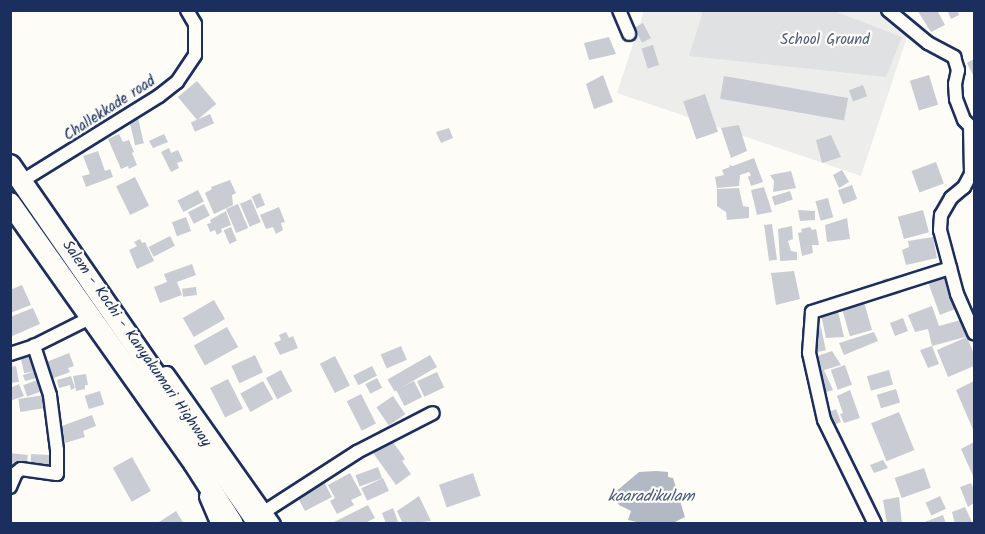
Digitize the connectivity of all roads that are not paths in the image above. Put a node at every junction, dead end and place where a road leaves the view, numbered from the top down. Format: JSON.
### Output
{"nodes":[{"id":1,"x":187,"y":10,"type":"edge"},
{"id":2,"x":620,"y":10,"type":"edge"},
{"id":3,"x":888,"y":10,"type":"edge"},
{"id":4,"x":629,"y":34,"type":"dead end"},
{"id":5,"x":16,"y":173,"type":"edge"},
{"id":6,"x":10,"y":203,"type":"edge"},
{"id":7,"x":950,"y":268,"type":"junction"},
{"id":8,"x":92,"y":317,"type":"junction"},
{"id":9,"x":975,"y":333,"type":"edge"},
{"id":10,"x":34,"y":346,"type":"junction"},
{"id":11,"x":10,"y":354,"type":"edge"},
{"id":12,"x":433,"y":413,"type":"dead end"},
{"id":13,"x":194,"y":463,"type":"junction"},
{"id":14,"x":10,"y":487,"type":"edge"},
{"id":15,"x":265,"y":520,"type":"edge"},
{"id":16,"x":219,"y":524,"type":"edge"},
{"id":17,"x":233,"y":524,"type":"edge"},
{"id":18,"x":875,"y":524,"type":"edge"}],
"edges":[{"from":1,"to":5,"type":"street","name":"Challekkade road"},
{"from":2,"to":4,"type":"street"},
{"from":3,"to":7,"type":"street"},
{"from":5,"to":15,"type":"highway","name":"Salem - Kochi - Kanyakumari Highway"},
{"from":6,"to":8,"type":"highway","name":"Salem - Kochi - Kanyakumari Highway"},
{"from":7,"to":9,"type":"street"},
{"from":7,"to":18,"type":"street"},
{"from":8,"to":10,"type":"street"},
{"from":8,"to":13,"type":"highway","name":"Salem - Kochi - Kanyakumari Highway"},
{"from":10,"to":11,"type":"street"},
{"from":10,"to":14,"type":"street"},
{"from":12,"to":15,"type":"street"},
{"from":13,"to":16,"type":"street"},
{"from":13,"to":17,"type":"highway","name":"Salem - Kochi - Kanyakumari Highway"}]}
